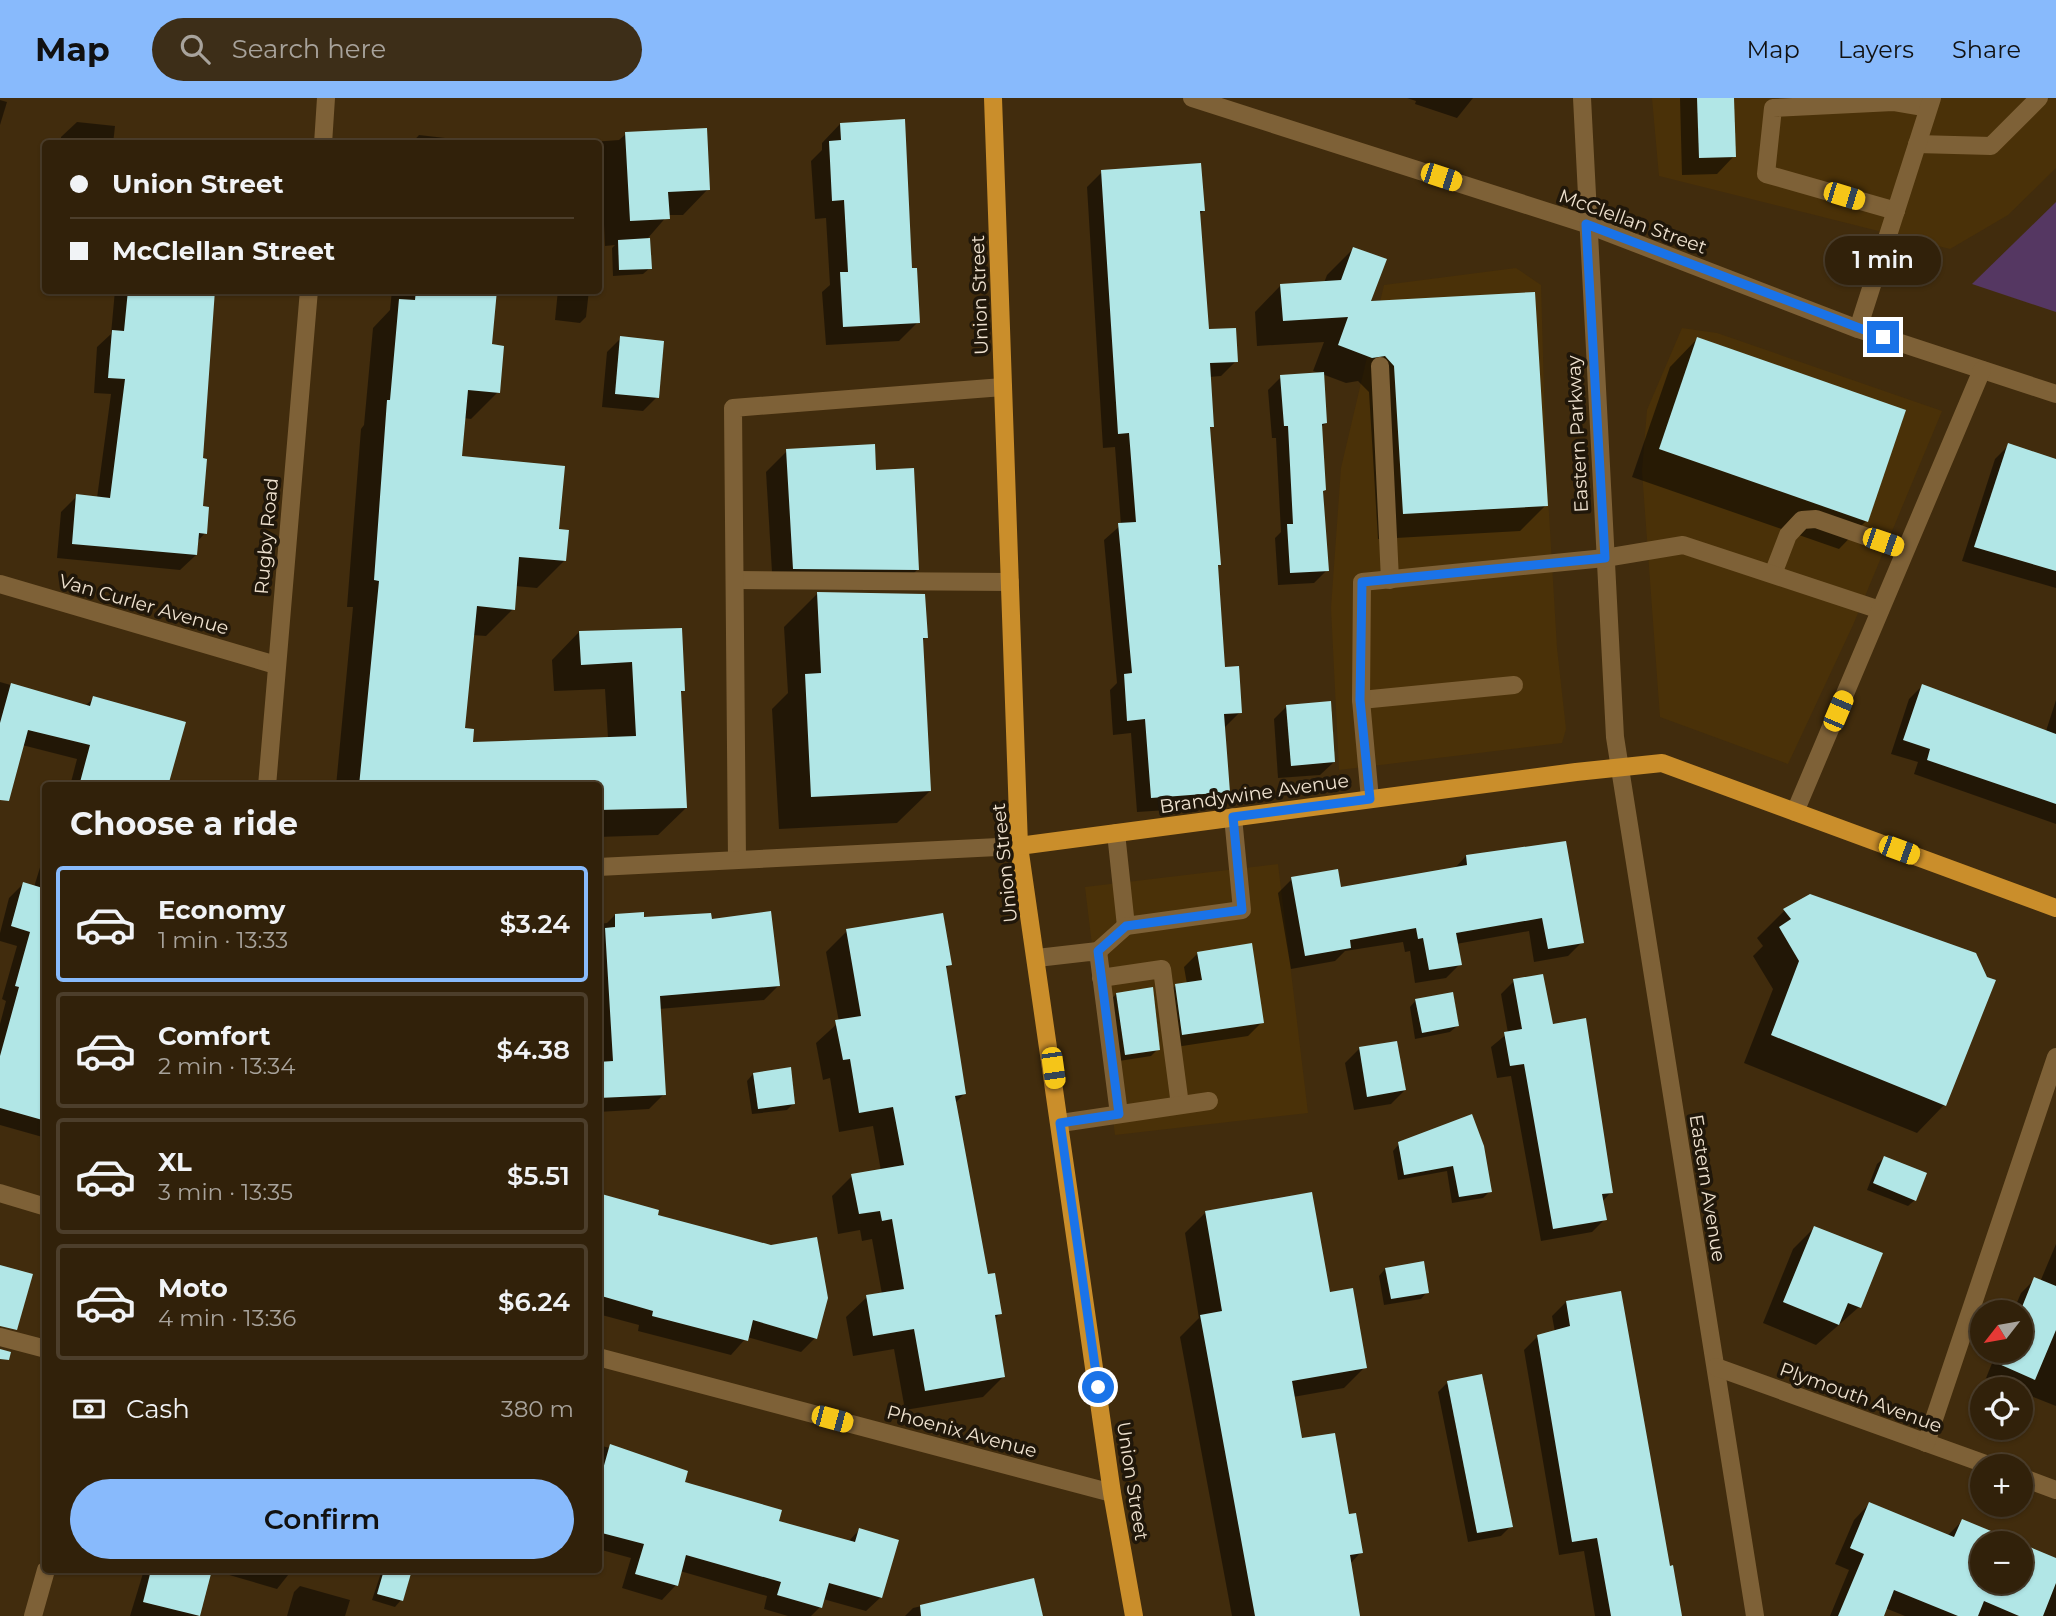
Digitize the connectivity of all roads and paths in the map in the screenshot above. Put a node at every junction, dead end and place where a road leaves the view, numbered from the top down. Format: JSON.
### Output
{"nodes":[{"id":1,"x":326,"y":98,"type":"edge"},
{"id":2,"x":993,"y":98,"type":"edge"},
{"id":3,"x":1192,"y":98,"type":"edge"},
{"id":4,"x":1582,"y":98,"type":"edge"},
{"id":5,"x":2039,"y":98,"type":"edge"},
{"id":6,"x":1216,"y":102,"type":"edge"},
{"id":7,"x":1773,"y":103,"type":"edge"},
{"id":8,"x":1930,"y":103,"type":"edge"},
{"id":9,"x":2025,"y":107,"type":"edge"},
{"id":10,"x":323,"y":140,"type":"edge"},
{"id":11,"x":1917,"y":144,"type":"junction"},
{"id":12,"x":1896,"y":211,"type":"junction"},
{"id":13,"x":1586,"y":224,"type":"junction"},
{"id":14,"x":309,"y":294,"type":"edge"},
{"id":15,"x":1858,"y":328,"type":"junction"},
{"id":16,"x":1380,"y":366,"type":"dead end"},
{"id":17,"x":1982,"y":370,"type":"junction"},
{"id":18,"x":1003,"y":387,"type":"junction"},
{"id":19,"x":2056,"y":394,"type":"edge"},
{"id":20,"x":1905,"y":550,"type":"junction"},
{"id":21,"x":1605,"y":558,"type":"junction"},
{"id":22,"x":1773,"y":574,"type":"junction"},
{"id":23,"x":735,"y":580,"type":"junction"},
{"id":24,"x":1390,"y":580,"type":"junction"},
{"id":25,"x":1010,"y":582,"type":"junction"},
{"id":26,"x":0,"y":584,"type":"edge"},
{"id":27,"x":1881,"y":610,"type":"junction"},
{"id":28,"x":276,"y":665,"type":"junction"},
{"id":29,"x":1514,"y":685,"type":"dead end"},
{"id":30,"x":1360,"y":700,"type":"junction"},
{"id":31,"x":1619,"y":767,"type":"junction"},
{"id":32,"x":267,"y":782,"type":"edge"},
{"id":33,"x":1370,"y":799,"type":"junction"},
{"id":34,"x":1795,"y":812,"type":"junction"},
{"id":35,"x":1233,"y":817,"type":"junction"},
{"id":36,"x":1116,"y":833,"type":"junction"},
{"id":37,"x":1019,"y":846,"type":"junction"},
{"id":38,"x":737,"y":860,"type":"junction"},
{"id":39,"x":602,"y":867,"type":"edge"},
{"id":40,"x":2056,"y":908,"type":"edge"},
{"id":41,"x":1126,"y":926,"type":"junction"},
{"id":42,"x":1098,"y":951,"type":"junction"},
{"id":43,"x":1037,"y":958,"type":"junction"},
{"id":44,"x":1101,"y":978,"type":"junction"},
{"id":45,"x":2056,"y":1057,"type":"edge"},
{"id":46,"x":1209,"y":1101,"type":"dead end"},
{"id":47,"x":1180,"y":1105,"type":"junction"},
{"id":48,"x":1119,"y":1114,"type":"junction"},
{"id":49,"x":1060,"y":1123,"type":"junction"},
{"id":50,"x":0,"y":1193,"type":"edge"},
{"id":51,"x":42,"y":1206,"type":"edge"},
{"id":52,"x":0,"y":1337,"type":"edge"},
{"id":53,"x":42,"y":1348,"type":"edge"},
{"id":54,"x":602,"y":1358,"type":"edge"},
{"id":55,"x":1716,"y":1367,"type":"junction"},
{"id":56,"x":1926,"y":1443,"type":"junction"},
{"id":57,"x":1970,"y":1459,"type":"edge"},
{"id":58,"x":2033,"y":1481,"type":"edge"},
{"id":59,"x":2056,"y":1490,"type":"edge"},
{"id":60,"x":1112,"y":1493,"type":"junction"},
{"id":61,"x":45,"y":1573,"type":"edge"},
{"id":62,"x":33,"y":1616,"type":"edge"},
{"id":63,"x":1134,"y":1616,"type":"edge"},
{"id":64,"x":1755,"y":1616,"type":"edge"}],
"edges":[{"from":1,"to":10,"type":"street"},
{"from":2,"to":18,"type":"main road","name":"Union Street"},
{"from":3,"to":6,"type":"street","name":"McClellan Street"},
{"from":4,"to":13,"type":"street","name":"Eastern Parkway"},
{"from":5,"to":9,"type":"street"},
{"from":6,"to":13,"type":"street","name":"McClellan Street"},
{"from":7,"to":8,"type":"street"},
{"from":7,"to":12,"type":"street"},
{"from":8,"to":11,"type":"street"},
{"from":9,"to":11,"type":"street"},
{"from":11,"to":12,"type":"street"},
{"from":12,"to":15,"type":"street"},
{"from":13,"to":15,"type":"street","name":"McClellan Street"},
{"from":13,"to":21,"type":"street","name":"Eastern Parkway"},
{"from":14,"to":28,"type":"street","name":"Rugby Road"},
{"from":15,"to":17,"type":"street","name":"McClellan Street"},
{"from":16,"to":24,"type":"street"},
{"from":17,"to":19,"type":"street","name":"McClellan Street"},
{"from":17,"to":20,"type":"street"},
{"from":18,"to":23,"type":"street"},
{"from":18,"to":25,"type":"main road","name":"Union Street"},
{"from":20,"to":22,"type":"street"},
{"from":20,"to":27,"type":"street"},
{"from":21,"to":22,"type":"street"},
{"from":21,"to":24,"type":"street"},
{"from":21,"to":31,"type":"street","name":"Eastern Parkway"},
{"from":22,"to":27,"type":"street"},
{"from":23,"to":25,"type":"street"},
{"from":23,"to":38,"type":"street"},
{"from":24,"to":30,"type":"street"},
{"from":25,"to":37,"type":"main road","name":"Union Street"},
{"from":26,"to":28,"type":"street","name":"Van Curler Avenue"},
{"from":27,"to":34,"type":"street"},
{"from":28,"to":32,"type":"street","name":"Rugby Road"},
{"from":29,"to":30,"type":"street"},
{"from":30,"to":33,"type":"street"},
{"from":31,"to":33,"type":"main road","name":"Brandywine Avenue"},
{"from":31,"to":34,"type":"main road","name":"Brandywine Avenue"},
{"from":31,"to":55,"type":"street","name":"Eastern Avenue"},
{"from":33,"to":35,"type":"main road","name":"Brandywine Avenue"},
{"from":34,"to":40,"type":"main road","name":"Brandywine Avenue"},
{"from":35,"to":36,"type":"main road","name":"Brandywine Avenue"},
{"from":35,"to":41,"type":"street"},
{"from":36,"to":37,"type":"main road","name":"Brandywine Avenue"},
{"from":36,"to":41,"type":"street"},
{"from":37,"to":38,"type":"street","name":"Brandywine Avenue"},
{"from":37,"to":43,"type":"main road","name":"Union Street"},
{"from":38,"to":39,"type":"street","name":"Brandywine Avenue"},
{"from":41,"to":42,"type":"street"},
{"from":42,"to":43,"type":"street"},
{"from":42,"to":44,"type":"street"},
{"from":43,"to":49,"type":"main road","name":"Union Street"},
{"from":44,"to":47,"type":"street"},
{"from":44,"to":48,"type":"street"},
{"from":45,"to":56,"type":"street"},
{"from":46,"to":47,"type":"street"},
{"from":47,"to":48,"type":"street"},
{"from":48,"to":49,"type":"street"},
{"from":49,"to":60,"type":"main road","name":"Union Street"},
{"from":50,"to":51,"type":"street"},
{"from":52,"to":53,"type":"street"},
{"from":54,"to":60,"type":"street","name":"Phoenix Avenue"},
{"from":55,"to":56,"type":"street","name":"Plymouth Avenue"},
{"from":55,"to":64,"type":"street","name":"Eastern Avenue"},
{"from":56,"to":57,"type":"street","name":"Plymouth Avenue"},
{"from":58,"to":59,"type":"street"},
{"from":60,"to":63,"type":"main road","name":"Union Street"},
{"from":61,"to":62,"type":"street"}]}
